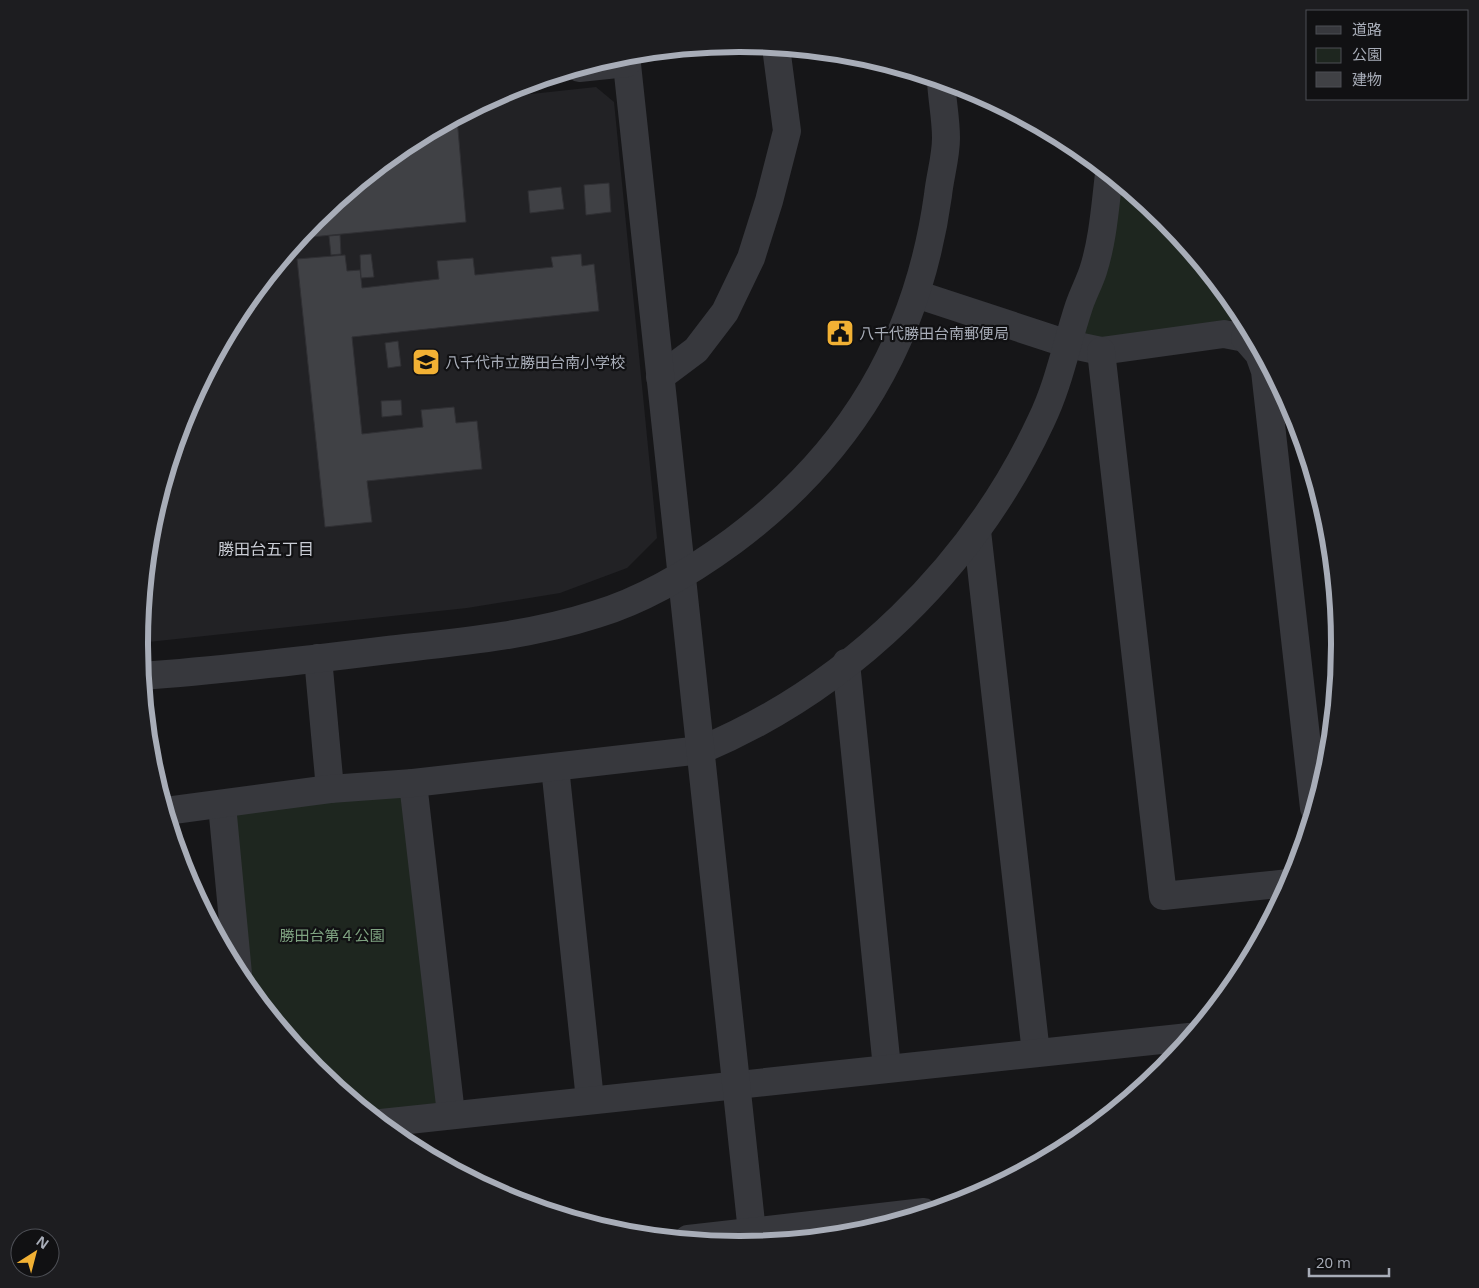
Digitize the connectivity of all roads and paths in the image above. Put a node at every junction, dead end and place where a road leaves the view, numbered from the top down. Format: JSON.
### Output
{"nodes":[{"id":1,"x":777,"y":54,"type":"edge"},
{"id":2,"x":626,"y":64,"type":"edge"},
{"id":3,"x":942,"y":89,"type":"edge"},
{"id":4,"x":1108,"y":181,"type":"edge"},
{"id":5,"x":916,"y":294,"type":"junction"},
{"id":6,"x":1245,"y":337,"type":"edge"},
{"id":7,"x":1068,"y":344,"type":"junction"},
{"id":8,"x":1101,"y":351,"type":"junction"},
{"id":9,"x":1264,"y":370,"type":"edge"},
{"id":10,"x":660,"y":377,"type":"junction"},
{"id":11,"x":977,"y":530,"type":"junction"},
{"id":12,"x":680,"y":577,"type":"junction"},
{"id":13,"x":318,"y":658,"type":"junction"},
{"id":14,"x":846,"y":663,"type":"junction"},
{"id":15,"x":149,"y":675,"type":"edge"},
{"id":16,"x":701,"y":750,"type":"junction"},
{"id":17,"x":556,"y":767,"type":"junction"},
{"id":18,"x":413,"y":783,"type":"junction"},
{"id":19,"x":330,"y":790,"type":"junction"},
{"id":20,"x":1312,"y":792,"type":"edge"},
{"id":21,"x":222,"y":805,"type":"junction"},
{"id":22,"x":172,"y":810,"type":"edge"},
{"id":23,"x":1280,"y":883,"type":"edge"},
{"id":24,"x":236,"y":954,"type":"edge"},
{"id":25,"x":1180,"y":1038,"type":"edge"},
{"id":26,"x":1036,"y":1053,"type":"junction"},
{"id":27,"x":887,"y":1068,"type":"junction"},
{"id":28,"x":735,"y":1085,"type":"junction"},
{"id":29,"x":590,"y":1100,"type":"junction"},
{"id":30,"x":451,"y":1114,"type":"junction"},
{"id":31,"x":390,"y":1121,"type":"edge"},
{"id":32,"x":860,"y":1223,"type":"edge"},
{"id":33,"x":787,"y":1233,"type":"edge"},
{"id":34,"x":752,"y":1235,"type":"edge"}],
"edges":[{"from":1,"to":10,"type":"street"},
{"from":2,"to":10,"type":"street"},
{"from":3,"to":5,"type":"street"},
{"from":4,"to":7,"type":"street"},
{"from":5,"to":7,"type":"street"},
{"from":5,"to":12,"type":"street"},
{"from":6,"to":8,"type":"street"},
{"from":7,"to":8,"type":"street"},
{"from":7,"to":11,"type":"street"},
{"from":8,"to":23,"type":"street"},
{"from":9,"to":20,"type":"street"},
{"from":10,"to":12,"type":"street"},
{"from":11,"to":14,"type":"street"},
{"from":11,"to":26,"type":"street"},
{"from":12,"to":13,"type":"street"},
{"from":12,"to":16,"type":"street"},
{"from":13,"to":15,"type":"street"},
{"from":13,"to":19,"type":"street"},
{"from":14,"to":16,"type":"street"},
{"from":14,"to":27,"type":"street"},
{"from":16,"to":17,"type":"street"},
{"from":16,"to":28,"type":"street"},
{"from":17,"to":18,"type":"street"},
{"from":17,"to":29,"type":"street"},
{"from":18,"to":19,"type":"street"},
{"from":18,"to":30,"type":"street"},
{"from":19,"to":21,"type":"street"},
{"from":21,"to":22,"type":"street"},
{"from":21,"to":24,"type":"street"},
{"from":25,"to":26,"type":"street"},
{"from":26,"to":27,"type":"street"},
{"from":27,"to":28,"type":"street"},
{"from":28,"to":29,"type":"street"},
{"from":28,"to":34,"type":"street"},
{"from":29,"to":30,"type":"street"},
{"from":30,"to":31,"type":"street"},
{"from":32,"to":33,"type":"street"}]}
